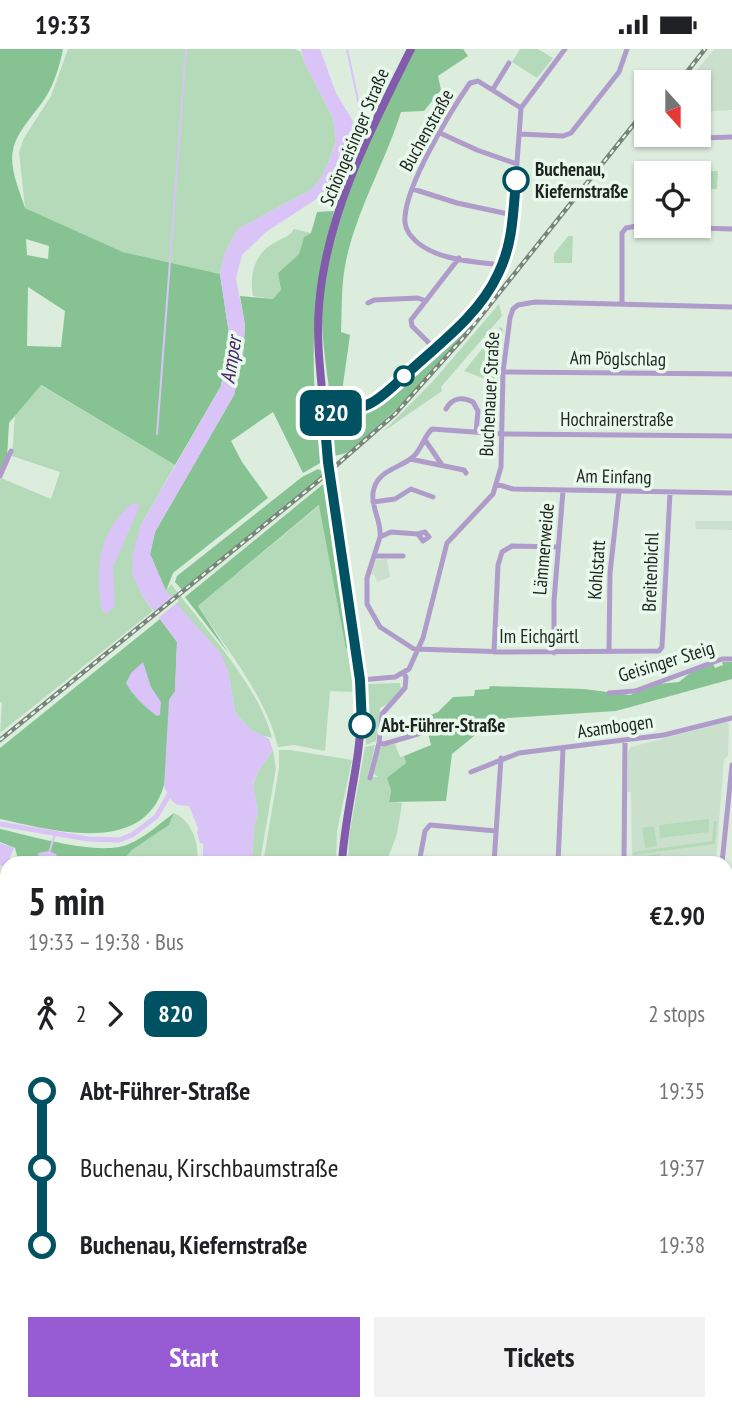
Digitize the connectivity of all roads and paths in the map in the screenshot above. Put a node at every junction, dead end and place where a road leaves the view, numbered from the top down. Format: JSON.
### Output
{"nodes":[{"id":1,"x":411,"y":49,"type":"edge"},
{"id":2,"x":565,"y":49,"type":"edge"},
{"id":3,"x":627,"y":49,"type":"edge"},
{"id":4,"x":509,"y":63,"type":"dead end"},
{"id":5,"x":493,"y":89,"type":"junction"},
{"id":6,"x":521,"y":108,"type":"junction"},
{"id":7,"x":440,"y":133,"type":"junction"},
{"id":8,"x":519,"y":134,"type":"junction"},
{"id":9,"x":732,"y":137,"type":"edge"},
{"id":10,"x":711,"y":138,"type":"edge"},
{"id":11,"x":517,"y":164,"type":"junction"},
{"id":12,"x":412,"y":189,"type":"junction"},
{"id":13,"x":513,"y":215,"type":"junction"},
{"id":14,"x":732,"y":229,"type":"edge"},
{"id":15,"x":459,"y":258,"type":"junction"},
{"id":16,"x":502,"y":265,"type":"junction"},
{"id":17,"x":426,"y":300,"type":"junction"},
{"id":18,"x":368,"y":303,"type":"dead end"},
{"id":19,"x":622,"y":304,"type":"junction"},
{"id":20,"x":732,"y":307,"type":"edge"},
{"id":21,"x":435,"y":349,"type":"junction"},
{"id":22,"x":503,"y":372,"type":"junction"},
{"id":23,"x":732,"y":375,"type":"edge"},
{"id":24,"x":446,"y":409,"type":"dead end"},
{"id":25,"x":324,"y":414,"type":"junction"},
{"id":26,"x":476,"y":432,"type":"junction"},
{"id":27,"x":502,"y":435,"type":"junction"},
{"id":28,"x":732,"y":436,"type":"edge"},
{"id":29,"x":425,"y":440,"type":"junction"},
{"id":30,"x":11,"y":451,"type":"dead end"},
{"id":31,"x":410,"y":459,"type":"junction"},
{"id":32,"x":442,"y":465,"type":"junction"},
{"id":33,"x":466,"y":473,"type":"dead end"},
{"id":34,"x":0,"y":476,"type":"edge"},
{"id":35,"x":496,"y":484,"type":"junction"},
{"id":36,"x":563,"y":491,"type":"junction"},
{"id":37,"x":619,"y":492,"type":"junction"},
{"id":38,"x":670,"y":493,"type":"junction"},
{"id":39,"x":732,"y":493,"type":"edge"},
{"id":40,"x":433,"y":497,"type":"dead end"},
{"id":41,"x":373,"y":502,"type":"junction"},
{"id":42,"x":379,"y":524,"type":"junction"},
{"id":43,"x":391,"y":532,"type":"junction"},
{"id":44,"x":418,"y":534,"type":"dead end"},
{"id":45,"x":380,"y":537,"type":"junction"},
{"id":46,"x":558,"y":547,"type":"junction"},
{"id":47,"x":374,"y":556,"type":"junction"},
{"id":48,"x":403,"y":556,"type":"dead end"},
{"id":49,"x":418,"y":650,"type":"junction"},
{"id":50,"x":609,"y":650,"type":"junction"},
{"id":51,"x":659,"y":651,"type":"joint"},
{"id":52,"x":494,"y":652,"type":"junction"},
{"id":53,"x":554,"y":653,"type":"junction"},
{"id":54,"x":732,"y":659,"type":"edge"},
{"id":55,"x":404,"y":674,"type":"junction"},
{"id":56,"x":360,"y":680,"type":"junction"},
{"id":57,"x":610,"y":694,"type":"dead end"},
{"id":58,"x":732,"y":718,"type":"edge"},
{"id":59,"x":428,"y":731,"type":"dead end"},
{"id":60,"x":625,"y":741,"type":"junction"},
{"id":61,"x":379,"y":743,"type":"junction"},
{"id":62,"x":563,"y":748,"type":"junction"},
{"id":63,"x":501,"y":758,"type":"junction"},
{"id":64,"x":732,"y":765,"type":"edge"},
{"id":65,"x":471,"y":772,"type":"dead end"},
{"id":66,"x":370,"y":778,"type":"dead end"},
{"id":67,"x":729,"y":825,"type":"edge"},
{"id":68,"x":496,"y":831,"type":"junction"},
{"id":69,"x":343,"y":856,"type":"edge"},
{"id":70,"x":420,"y":856,"type":"edge"},
{"id":71,"x":494,"y":856,"type":"edge"},
{"id":72,"x":558,"y":856,"type":"edge"},
{"id":73,"x":624,"y":856,"type":"edge"},
{"id":74,"x":723,"y":856,"type":"edge"}],
"edges":[{"from":1,"to":25,"type":"main road","name":"Schöngeisinger Straße"},
{"from":2,"to":6,"type":"street"},
{"from":3,"to":8,"type":"street"},
{"from":4,"to":5,"type":"street"},
{"from":5,"to":6,"type":"street"},
{"from":5,"to":7,"type":"street","name":"Buchenstraße"},
{"from":6,"to":8,"type":"street"},
{"from":7,"to":11,"type":"street"},
{"from":7,"to":12,"type":"street","name":"Buchenstraße"},
{"from":8,"to":11,"type":"street"},
{"from":9,"to":10,"type":"street"},
{"from":11,"to":13,"type":"street"},
{"from":12,"to":13,"type":"street"},
{"from":12,"to":15,"type":"street","name":"Buchenstraße"},
{"from":13,"to":16,"type":"street"},
{"from":14,"to":19,"type":"street"},
{"from":15,"to":16,"type":"street","name":"Buchenstraße"},
{"from":15,"to":17,"type":"street"},
{"from":16,"to":21,"type":"street"},
{"from":17,"to":18,"type":"street"},
{"from":17,"to":21,"type":"street"},
{"from":19,"to":20,"type":"street","name":"Buchenauer Straße"},
{"from":19,"to":22,"type":"street","name":"Buchenauer Straße"},
{"from":21,"to":25,"type":"street"},
{"from":22,"to":23,"type":"street","name":"Am Pöglschlag"},
{"from":22,"to":27,"type":"street","name":"Buchenauer Straße"},
{"from":24,"to":26,"type":"street"},
{"from":25,"to":56,"type":"main road","name":"Schöngeisinger Straße"},
{"from":26,"to":27,"type":"street"},
{"from":26,"to":29,"type":"street"},
{"from":27,"to":28,"type":"street","name":"Hochrainerstraße"},
{"from":27,"to":35,"type":"street","name":"Buchenauer Straße"},
{"from":29,"to":31,"type":"street"},
{"from":29,"to":32,"type":"street"},
{"from":30,"to":34,"type":"street"},
{"from":31,"to":32,"type":"street"},
{"from":31,"to":41,"type":"street"},
{"from":32,"to":33,"type":"street"},
{"from":35,"to":36,"type":"street","name":"Am Einfang"},
{"from":35,"to":49,"type":"street","name":"Buchenauer Straße"},
{"from":36,"to":37,"type":"street","name":"Am Einfang"},
{"from":36,"to":46,"type":"street","name":"Lämmerweide"},
{"from":37,"to":38,"type":"street","name":"Am Einfang"},
{"from":37,"to":50,"type":"street","name":"Kohlstatt"},
{"from":38,"to":39,"type":"street","name":"Am Einfang"},
{"from":38,"to":51,"type":"street","name":"Breitenbichl"},
{"from":40,"to":41,"type":"street"},
{"from":41,"to":42,"type":"street"},
{"from":42,"to":43,"type":"street"},
{"from":42,"to":45,"type":"street"},
{"from":43,"to":44,"type":"street"},
{"from":43,"to":45,"type":"street"},
{"from":45,"to":47,"type":"street"},
{"from":46,"to":52,"type":"street"},
{"from":46,"to":53,"type":"street","name":"Lämmerweide"},
{"from":47,"to":48,"type":"street"},
{"from":47,"to":49,"type":"street"},
{"from":49,"to":52,"type":"street","name":"Im Eichgärtl"},
{"from":49,"to":55,"type":"street","name":"Buchenauer Straße"},
{"from":50,"to":51,"type":"street","name":"Im Eichgärtl"},
{"from":50,"to":53,"type":"street","name":"Im Eichgärtl"},
{"from":52,"to":53,"type":"street","name":"Im Eichgärtl"},
{"from":54,"to":57,"type":"street","name":"Geisinger Steig"},
{"from":55,"to":56,"type":"street"},
{"from":55,"to":61,"type":"street","name":"Buchenauer Straße"},
{"from":56,"to":69,"type":"main road","name":"Schöngeisinger Straße"},
{"from":58,"to":60,"type":"street","name":"Asambogen"},
{"from":59,"to":61,"type":"street"},
{"from":60,"to":62,"type":"street","name":"Asambogen"},
{"from":60,"to":73,"type":"street"},
{"from":61,"to":66,"type":"street","name":"Buchenauer Straße"},
{"from":62,"to":63,"type":"street","name":"Asambogen"},
{"from":62,"to":72,"type":"street"},
{"from":63,"to":65,"type":"street","name":"Asambogen"},
{"from":63,"to":68,"type":"street"},
{"from":64,"to":67,"type":"street"},
{"from":67,"to":74,"type":"street"},
{"from":68,"to":70,"type":"street"},
{"from":68,"to":71,"type":"street"}]}
